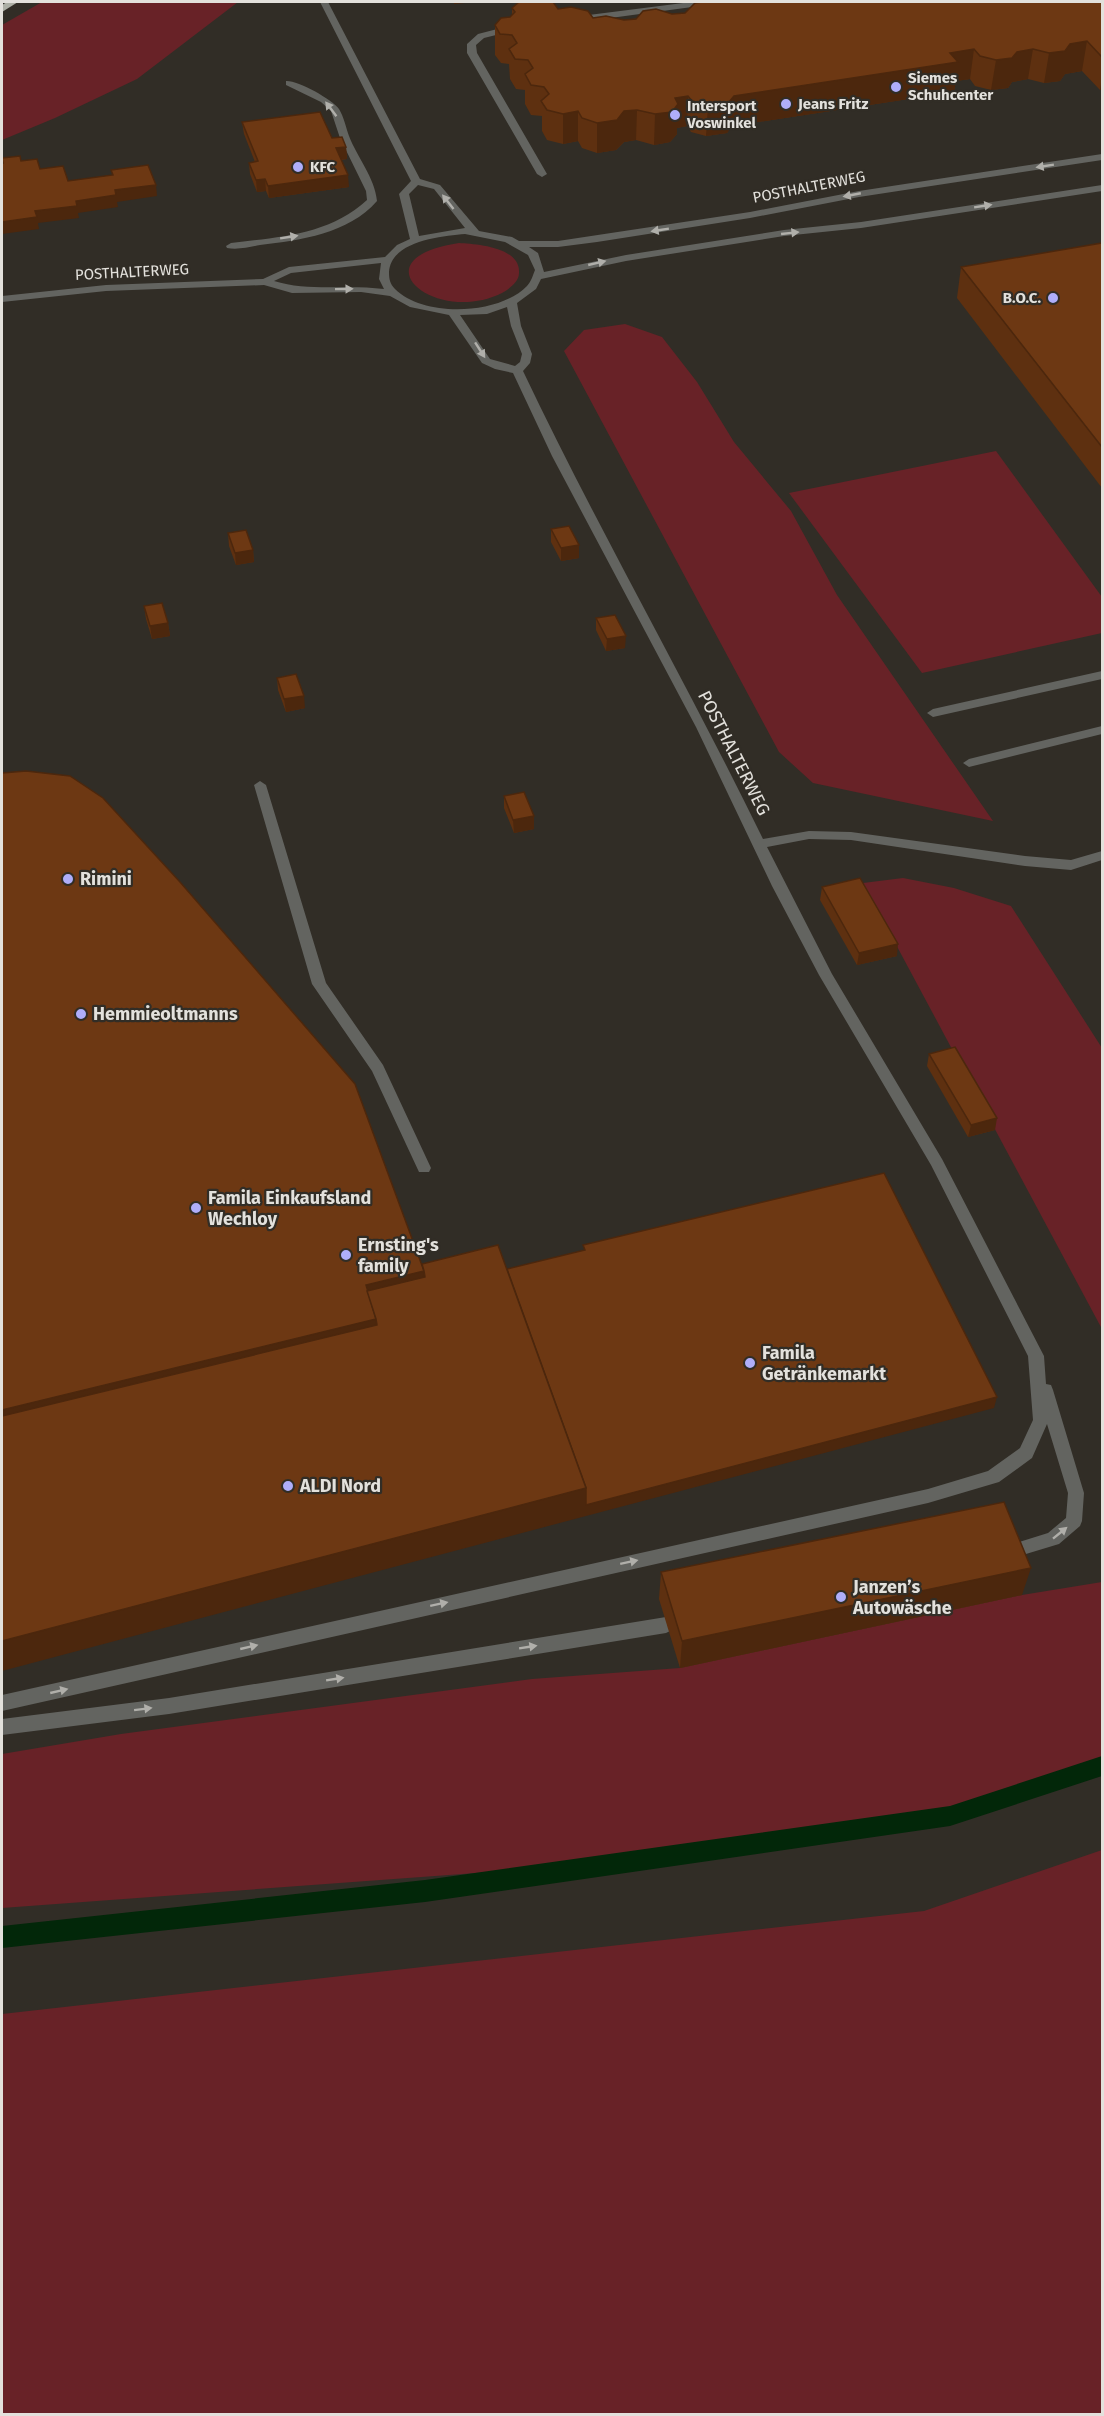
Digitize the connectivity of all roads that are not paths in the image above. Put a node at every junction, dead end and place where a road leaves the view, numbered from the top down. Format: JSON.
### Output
{"nodes":[{"id":1,"x":13,"y":2,"type":"edge"},
{"id":2,"x":324,"y":2,"type":"edge"},
{"id":3,"x":707,"y":2,"type":"edge"},
{"id":4,"x":2,"y":9,"type":"edge"},
{"id":5,"x":567,"y":21,"type":"edge"},
{"id":6,"x":520,"y":27,"type":"edge"},
{"id":7,"x":289,"y":83,"type":"dead end"},
{"id":8,"x":1102,"y":157,"type":"edge"},
{"id":9,"x":542,"y":174,"type":"dead end"},
{"id":10,"x":416,"y":181,"type":"junction"},
{"id":11,"x":1102,"y":188,"type":"edge"},
{"id":12,"x":474,"y":231,"type":"junction"},
{"id":13,"x":415,"y":240,"type":"junction"},
{"id":14,"x":520,"y":244,"type":"junction"},
{"id":15,"x":231,"y":246,"type":"dead end"},
{"id":16,"x":389,"y":259,"type":"junction"},
{"id":17,"x":540,"y":276,"type":"junction"},
{"id":18,"x":265,"y":282,"type":"junction"},
{"id":19,"x":393,"y":293,"type":"junction"},
{"id":20,"x":2,"y":299,"type":"edge"},
{"id":21,"x":512,"y":303,"type":"junction"},
{"id":22,"x":453,"y":313,"type":"junction"},
{"id":23,"x":517,"y":370,"type":"junction"},
{"id":24,"x":1102,"y":675,"type":"edge"},
{"id":25,"x":933,"y":713,"type":"dead end"},
{"id":26,"x":1102,"y":730,"type":"edge"},
{"id":27,"x":969,"y":763,"type":"dead end"},
{"id":28,"x":260,"y":785,"type":"dead end"},
{"id":29,"x":759,"y":844,"type":"junction"},
{"id":30,"x":1102,"y":855,"type":"edge"},
{"id":31,"x":424,"y":1168,"type":"dead end"},
{"id":32,"x":1036,"y":1356,"type":"junction"},
{"id":33,"x":1006,"y":1553,"type":"edge"},
{"id":34,"x":666,"y":1625,"type":"edge"},
{"id":35,"x":2,"y":1703,"type":"edge"},
{"id":36,"x":2,"y":1727,"type":"edge"}],
"edges":[{"from":1,"to":4,"type":"highway"},
{"from":2,"to":10,"type":"lane"},
{"from":3,"to":5,"type":"lane"},
{"from":6,"to":9,"type":"lane"},
{"from":15,"to":7,"type":"lane","one_way":true},
{"from":8,"to":14,"type":"lane","name":"POSTHALTERWEG","one_way":true},
{"from":12,"to":10,"type":"lane","one_way":true},
{"from":10,"to":13,"type":"lane"},
{"from":17,"to":11,"type":"lane","one_way":true},
{"from":12,"to":13,"type":"lane","name":"POSTHALTERWEG"},
{"from":12,"to":14,"type":"lane","name":"POSTHALTERWEG"},
{"from":13,"to":16,"type":"lane","name":"POSTHALTERWEG"},
{"from":14,"to":17,"type":"lane","name":"POSTHALTERWEG"},
{"from":16,"to":18,"type":"lane","name":"POSTHALTERWEG"},
{"from":16,"to":19,"type":"lane"},
{"from":17,"to":21,"type":"lane","name":"POSTHALTERWEG"},
{"from":18,"to":19,"type":"lane","name":"POSTHALTERWEG","one_way":true},
{"from":18,"to":20,"type":"lane","name":"POSTHALTERWEG"},
{"from":19,"to":22,"type":"lane","name":"POSTHALTERWEG"},
{"from":21,"to":22,"type":"lane","name":"POSTHALTERWEG"},
{"from":21,"to":23,"type":"lane"},
{"from":22,"to":23,"type":"lane","one_way":true},
{"from":23,"to":29,"type":"lane","name":"POSTHALTERWEG"},
{"from":24,"to":25,"type":"lane"},
{"from":26,"to":27,"type":"lane"},
{"from":28,"to":31,"type":"lane"},
{"from":29,"to":30,"type":"lane","name":"POSTHALTERWEG"},
{"from":29,"to":32,"type":"lane"},
{"from":33,"to":32,"type":"lane","one_way":true},
{"from":35,"to":32,"type":"lane","one_way":true},
{"from":36,"to":34,"type":"lane","one_way":true}]}
